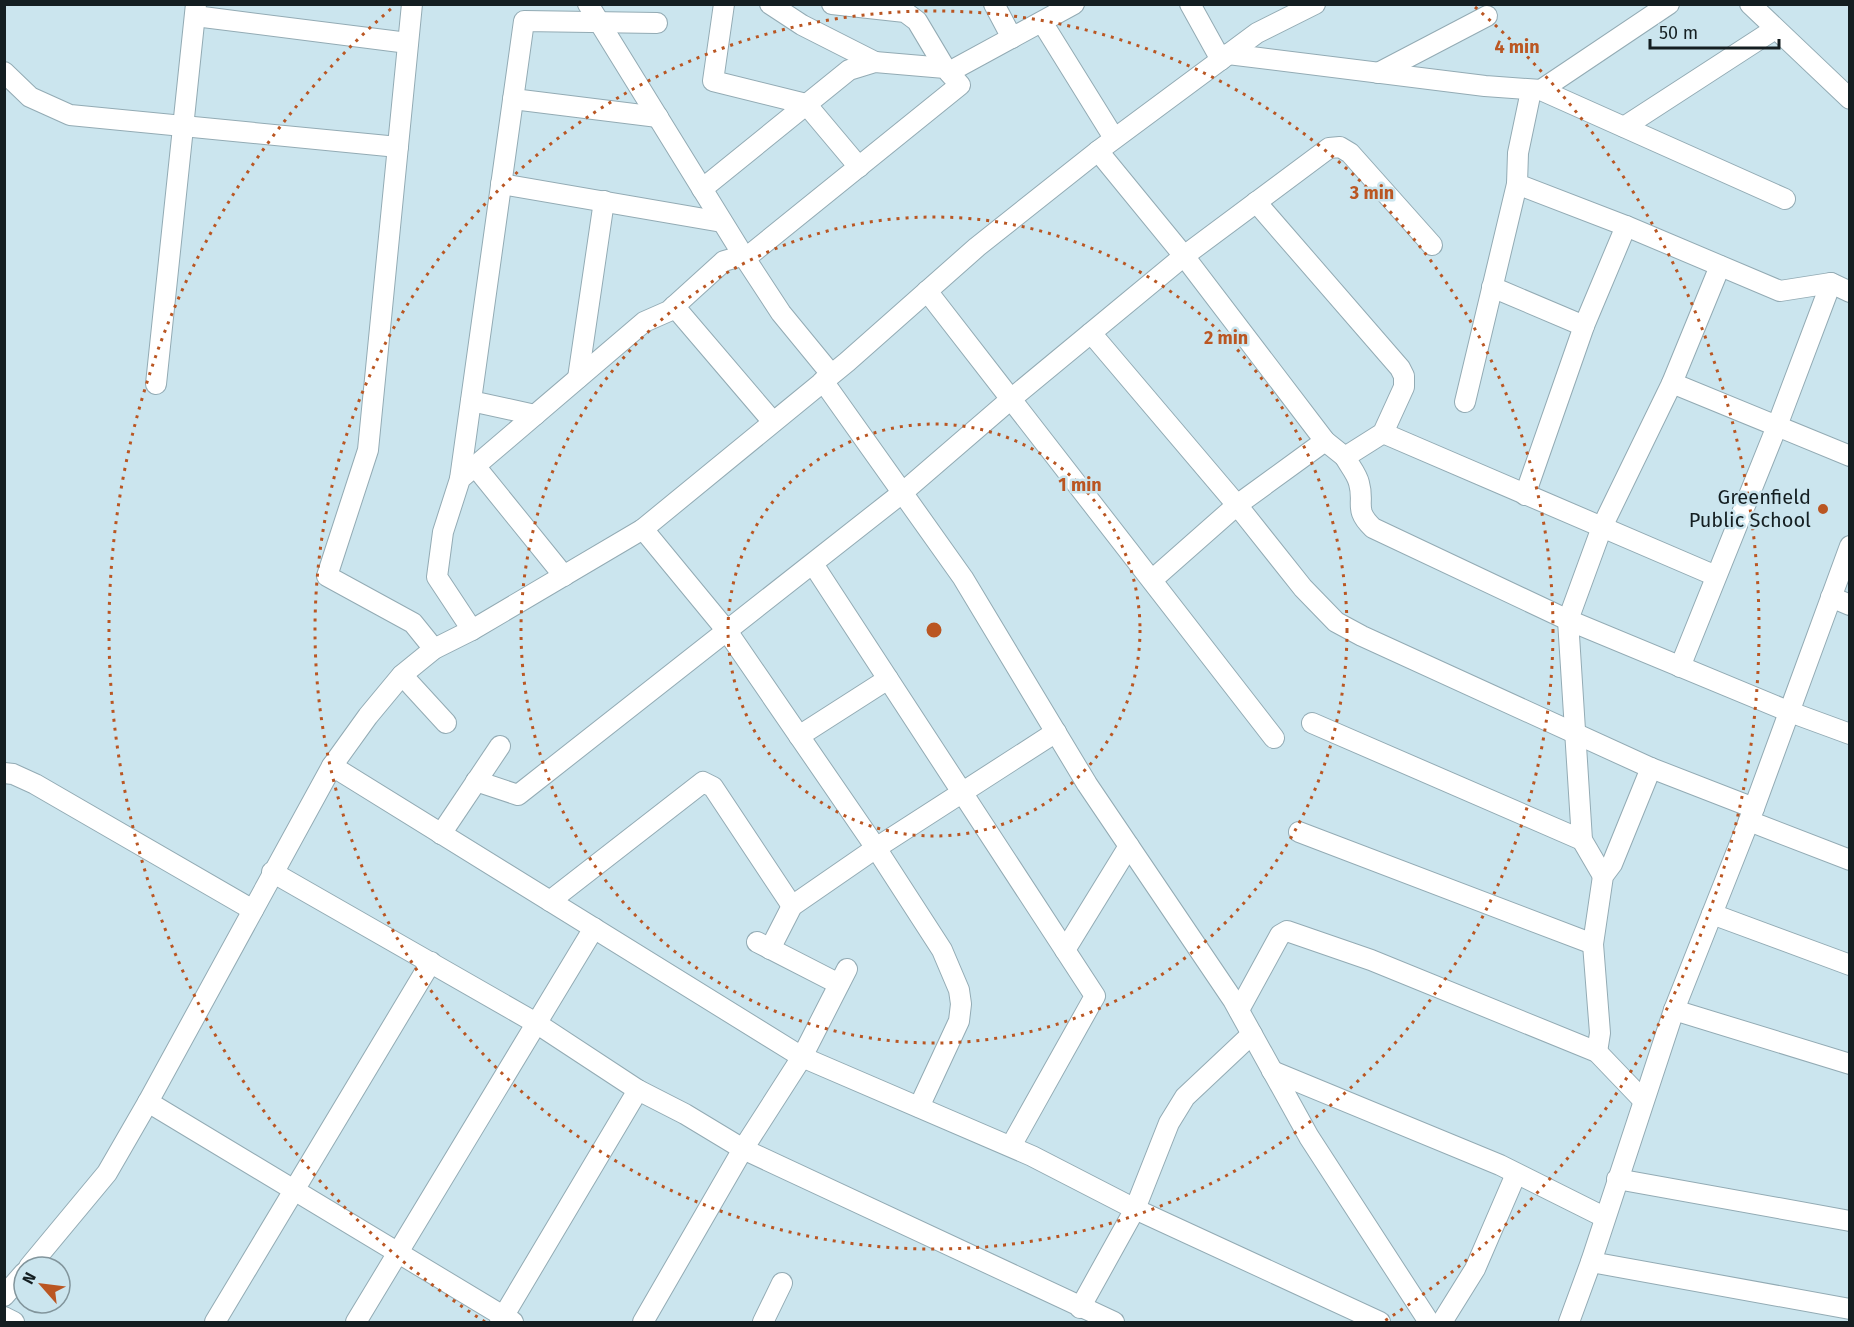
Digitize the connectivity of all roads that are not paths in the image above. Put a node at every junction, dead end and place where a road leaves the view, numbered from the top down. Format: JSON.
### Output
{"nodes":[{"id":1,"x":412,"y":4,"type":"edge"},
{"id":2,"x":588,"y":4,"type":"edge"},
{"id":3,"x":724,"y":4,"type":"edge"},
{"id":4,"x":770,"y":4,"type":"edge"},
{"id":5,"x":832,"y":4,"type":"edge"},
{"id":6,"x":994,"y":4,"type":"edge"},
{"id":7,"x":1074,"y":4,"type":"edge"},
{"id":8,"x":1190,"y":4,"type":"edge"},
{"id":9,"x":1315,"y":4,"type":"edge"},
{"id":10,"x":1669,"y":4,"type":"edge"},
{"id":11,"x":1750,"y":4,"type":"edge"},
{"id":12,"x":196,"y":10,"type":"edge"},
{"id":13,"x":1285,"y":11,"type":"edge"},
{"id":14,"x":1487,"y":16,"type":"dead end"},
{"id":15,"x":599,"y":22,"type":"junction"},
{"id":16,"x":1042,"y":22,"type":"junction"},
{"id":17,"x":657,"y":23,"type":"dead end"},
{"id":18,"x":1776,"y":29,"type":"junction"},
{"id":19,"x":1012,"y":39,"type":"junction"},
{"id":20,"x":408,"y":43,"type":"junction"},
{"id":21,"x":1224,"y":57,"type":"junction"},
{"id":22,"x":875,"y":62,"type":"junction"},
{"id":23,"x":947,"y":70,"type":"junction"},
{"id":24,"x":4,"y":72,"type":"edge"},
{"id":25,"x":1378,"y":73,"type":"junction"},
{"id":26,"x":1536,"y":91,"type":"junction"},
{"id":27,"x":513,"y":99,"type":"junction"},
{"id":28,"x":1850,"y":99,"type":"edge"},
{"id":29,"x":806,"y":104,"type":"junction"},
{"id":30,"x":658,"y":117,"type":"junction"},
{"id":31,"x":183,"y":126,"type":"junction"},
{"id":32,"x":1624,"y":127,"type":"junction"},
{"id":33,"x":1114,"y":138,"type":"junction"},
{"id":34,"x":398,"y":147,"type":"junction"},
{"id":35,"x":1098,"y":151,"type":"junction"},
{"id":36,"x":858,"y":167,"type":"junction"},
{"id":37,"x":501,"y":184,"type":"junction"},
{"id":38,"x":1517,"y":184,"type":"junction"},
{"id":39,"x":702,"y":189,"type":"junction"},
{"id":40,"x":1785,"y":199,"type":"dead end"},
{"id":41,"x":604,"y":201,"type":"junction"},
{"id":42,"x":1256,"y":202,"type":"junction"},
{"id":43,"x":722,"y":222,"type":"junction"},
{"id":44,"x":1626,"y":226,"type":"junction"},
{"id":45,"x":1432,"y":245,"type":"dead end"},
{"id":46,"x":743,"y":255,"type":"junction"},
{"id":47,"x":1185,"y":256,"type":"junction"},
{"id":48,"x":1720,"y":266,"type":"junction"},
{"id":49,"x":1831,"y":283,"type":"junction"},
{"id":50,"x":1492,"y":287,"type":"junction"},
{"id":51,"x":927,"y":291,"type":"junction"},
{"id":52,"x":1850,"y":292,"type":"edge"},
{"id":53,"x":674,"y":306,"type":"junction"},
{"id":54,"x":1584,"y":326,"type":"junction"},
{"id":55,"x":1091,"y":333,"type":"junction"},
{"id":56,"x":578,"y":378,"type":"junction"},
{"id":57,"x":827,"y":378,"type":"junction"},
{"id":58,"x":1672,"y":383,"type":"junction"},
{"id":59,"x":156,"y":384,"type":"dead end"},
{"id":60,"x":1011,"y":399,"type":"junction"},
{"id":61,"x":471,"y":401,"type":"junction"},
{"id":62,"x":1465,"y":402,"type":"dead end"},
{"id":63,"x":535,"y":415,"type":"junction"},
{"id":64,"x":773,"y":423,"type":"junction"},
{"id":65,"x":1777,"y":426,"type":"junction"},
{"id":66,"x":1383,"y":432,"type":"junction"},
{"id":67,"x":1325,"y":441,"type":"junction"},
{"id":68,"x":1850,"y":456,"type":"edge"},
{"id":69,"x":1345,"y":457,"type":"junction"},
{"id":70,"x":467,"y":473,"type":"junction"},
{"id":71,"x":902,"y":493,"type":"junction"},
{"id":72,"x":1525,"y":495,"type":"junction"},
{"id":73,"x":1237,"y":505,"type":"junction"},
{"id":74,"x":1602,"y":527,"type":"junction"},
{"id":75,"x":643,"y":529,"type":"junction"},
{"id":76,"x":1850,"y":546,"type":"edge"},
{"id":77,"x":813,"y":564,"type":"junction"},
{"id":78,"x":564,"y":576,"type":"junction"},
{"id":79,"x":1716,"y":576,"type":"junction"},
{"id":80,"x":1152,"y":580,"type":"junction"},
{"id":81,"x":1831,"y":597,"type":"junction"},
{"id":82,"x":1850,"y":605,"type":"edge"},
{"id":83,"x":1568,"y":620,"type":"junction"},
{"id":84,"x":472,"y":630,"type":"junction"},
{"id":85,"x":727,"y":631,"type":"junction"},
{"id":86,"x":434,"y":649,"type":"junction"},
{"id":87,"x":1680,"y":667,"type":"junction"},
{"id":88,"x":402,"y":675,"type":"junction"},
{"id":89,"x":888,"y":679,"type":"junction"},
{"id":90,"x":1790,"y":712,"type":"junction"},
{"id":91,"x":446,"y":723,"type":"dead end"},
{"id":92,"x":1312,"y":723,"type":"dead end"},
{"id":93,"x":1056,"y":732,"type":"junction"},
{"id":94,"x":1575,"y":733,"type":"junction"},
{"id":95,"x":1850,"y":734,"type":"edge"},
{"id":96,"x":799,"y":736,"type":"junction"},
{"id":97,"x":1274,"y":738,"type":"dead end"},
{"id":98,"x":500,"y":746,"type":"dead end"},
{"id":99,"x":332,"y":766,"type":"junction"},
{"id":100,"x":1651,"y":768,"type":"junction"},
{"id":101,"x":4,"y":774,"type":"edge"},
{"id":102,"x":476,"y":781,"type":"junction"},
{"id":103,"x":962,"y":792,"type":"junction"},
{"id":104,"x":1752,"y":815,"type":"junction"},
{"id":105,"x":1299,"y":832,"type":"dead end"},
{"id":106,"x":441,"y":834,"type":"junction"},
{"id":107,"x":1582,"y":840,"type":"junction"},
{"id":108,"x":1129,"y":846,"type":"junction"},
{"id":109,"x":876,"y":848,"type":"junction"},
{"id":110,"x":1850,"y":860,"type":"edge"},
{"id":111,"x":272,"y":872,"type":"junction"},
{"id":112,"x":1603,"y":876,"type":"junction"},
{"id":113,"x":550,"y":901,"type":"junction"},
{"id":114,"x":792,"y":906,"type":"junction"},
{"id":115,"x":253,"y":910,"type":"junction"},
{"id":116,"x":1712,"y":914,"type":"junction"},
{"id":117,"x":594,"y":928,"type":"junction"},
{"id":118,"x":1593,"y":944,"type":"junction"},
{"id":119,"x":1065,"y":950,"type":"junction"},
{"id":120,"x":431,"y":962,"type":"junction"},
{"id":121,"x":1850,"y":964,"type":"edge"},
{"id":122,"x":1239,"y":1010,"type":"junction"},
{"id":123,"x":1674,"y":1010,"type":"junction"},
{"id":124,"x":536,"y":1023,"type":"junction"},
{"id":125,"x":1252,"y":1034,"type":"junction"},
{"id":126,"x":1597,"y":1052,"type":"junction"},
{"id":127,"x":802,"y":1057,"type":"junction"},
{"id":128,"x":1850,"y":1064,"type":"edge"},
{"id":129,"x":1272,"y":1071,"type":"junction"},
{"id":130,"x":638,"y":1090,"type":"junction"},
{"id":131,"x":1643,"y":1100,"type":"junction"},
{"id":132,"x":148,"y":1102,"type":"junction"},
{"id":133,"x":919,"y":1107,"type":"junction"},
{"id":134,"x":1011,"y":1146,"type":"junction"},
{"id":135,"x":743,"y":1149,"type":"junction"},
{"id":136,"x":1516,"y":1174,"type":"junction"},
{"id":137,"x":1617,"y":1179,"type":"junction"},
{"id":138,"x":294,"y":1190,"type":"junction"},
{"id":139,"x":1135,"y":1209,"type":"junction"},
{"id":140,"x":1604,"y":1217,"type":"junction"},
{"id":141,"x":1850,"y":1221,"type":"edge"},
{"id":142,"x":398,"y":1253,"type":"junction"},
{"id":143,"x":39,"y":1255,"type":"edge"},
{"id":144,"x":1591,"y":1262,"type":"junction"},
{"id":145,"x":782,"y":1283,"type":"dead end"},
{"id":146,"x":1080,"y":1308,"type":"junction"},
{"id":147,"x":1850,"y":1309,"type":"edge"},
{"id":148,"x":4,"y":1317,"type":"edge"},
{"id":149,"x":505,"y":1321,"type":"edge"},
{"id":150,"x":14,"y":1323,"type":"edge"},
{"id":151,"x":215,"y":1323,"type":"edge"},
{"id":152,"x":356,"y":1323,"type":"edge"},
{"id":153,"x":643,"y":1323,"type":"edge"},
{"id":154,"x":763,"y":1323,"type":"edge"},
{"id":155,"x":1114,"y":1323,"type":"edge"},
{"id":156,"x":1380,"y":1323,"type":"edge"},
{"id":157,"x":1429,"y":1323,"type":"edge"},
{"id":158,"x":1442,"y":1323,"type":"edge"},
{"id":159,"x":1569,"y":1323,"type":"edge"}],
"edges":[{"from":1,"to":20,"type":"street"},
{"from":2,"to":15,"type":"street"},
{"from":3,"to":29,"type":"street"},
{"from":4,"to":22,"type":"street"},
{"from":5,"to":23,"type":"street"},
{"from":6,"to":19,"type":"street"},
{"from":7,"to":16,"type":"street"},
{"from":8,"to":21,"type":"street"},
{"from":9,"to":13,"type":"street"},
{"from":10,"to":26,"type":"street"},
{"from":11,"to":18,"type":"street"},
{"from":12,"to":20,"type":"street"},
{"from":12,"to":31,"type":"street"},
{"from":13,"to":21,"type":"street"},
{"from":14,"to":25,"type":"street"},
{"from":15,"to":17,"type":"street"},
{"from":15,"to":27,"type":"street"},
{"from":15,"to":30,"type":"street"},
{"from":16,"to":19,"type":"street"},
{"from":16,"to":33,"type":"street"},
{"from":18,"to":28,"type":"street"},
{"from":18,"to":32,"type":"street"},
{"from":19,"to":23,"type":"street"},
{"from":20,"to":34,"type":"street"},
{"from":21,"to":25,"type":"street"},
{"from":21,"to":33,"type":"street"},
{"from":22,"to":23,"type":"street"},
{"from":22,"to":29,"type":"street"},
{"from":23,"to":36,"type":"street"},
{"from":24,"to":31,"type":"street"},
{"from":25,"to":26,"type":"street"},
{"from":26,"to":32,"type":"street"},
{"from":26,"to":38,"type":"street"},
{"from":27,"to":30,"type":"street"},
{"from":27,"to":37,"type":"street"},
{"from":29,"to":36,"type":"street"},
{"from":29,"to":39,"type":"street"},
{"from":30,"to":39,"type":"street"},
{"from":31,"to":34,"type":"street"},
{"from":31,"to":59,"type":"street"},
{"from":32,"to":40,"type":"street"},
{"from":33,"to":35,"type":"street"},
{"from":34,"to":86,"type":"street"},
{"from":35,"to":47,"type":"street"},
{"from":35,"to":51,"type":"street"},
{"from":36,"to":46,"type":"street"},
{"from":37,"to":41,"type":"street"},
{"from":37,"to":61,"type":"street"},
{"from":38,"to":44,"type":"street"},
{"from":38,"to":50,"type":"street"},
{"from":39,"to":43,"type":"street"},
{"from":41,"to":43,"type":"street"},
{"from":41,"to":56,"type":"street"},
{"from":42,"to":45,"type":"street"},
{"from":42,"to":47,"type":"street"},
{"from":42,"to":66,"type":"street"},
{"from":43,"to":46,"type":"street"},
{"from":44,"to":48,"type":"street"},
{"from":44,"to":54,"type":"street"},
{"from":46,"to":53,"type":"street"},
{"from":46,"to":57,"type":"street"},
{"from":47,"to":55,"type":"street"},
{"from":47,"to":67,"type":"street"},
{"from":48,"to":49,"type":"street"},
{"from":48,"to":58,"type":"street"},
{"from":49,"to":52,"type":"street"},
{"from":49,"to":65,"type":"street"},
{"from":50,"to":54,"type":"street"},
{"from":50,"to":62,"type":"street"},
{"from":51,"to":57,"type":"street"},
{"from":51,"to":60,"type":"street"},
{"from":53,"to":56,"type":"street"},
{"from":53,"to":64,"type":"street"},
{"from":54,"to":72,"type":"street"},
{"from":55,"to":60,"type":"street"},
{"from":55,"to":73,"type":"street"},
{"from":56,"to":63,"type":"street"},
{"from":57,"to":64,"type":"street"},
{"from":57,"to":71,"type":"street"},
{"from":58,"to":65,"type":"street"},
{"from":58,"to":74,"type":"street"},
{"from":60,"to":71,"type":"street"},
{"from":60,"to":80,"type":"street"},
{"from":61,"to":63,"type":"street"},
{"from":61,"to":70,"type":"street"},
{"from":63,"to":70,"type":"street"},
{"from":64,"to":75,"type":"street"},
{"from":65,"to":68,"type":"street"},
{"from":65,"to":79,"type":"street"},
{"from":66,"to":69,"type":"street"},
{"from":66,"to":72,"type":"street"},
{"from":67,"to":69,"type":"street"},
{"from":67,"to":73,"type":"street"},
{"from":69,"to":83,"type":"street"},
{"from":70,"to":78,"type":"street"},
{"from":70,"to":84,"type":"street"},
{"from":71,"to":77,"type":"street"},
{"from":71,"to":93,"type":"street"},
{"from":72,"to":74,"type":"street"},
{"from":73,"to":80,"type":"street"},
{"from":73,"to":94,"type":"street"},
{"from":74,"to":79,"type":"street"},
{"from":74,"to":83,"type":"street"},
{"from":75,"to":78,"type":"street"},
{"from":75,"to":85,"type":"street"},
{"from":76,"to":81,"type":"street"},
{"from":77,"to":85,"type":"street"},
{"from":77,"to":89,"type":"street"},
{"from":78,"to":84,"type":"street"},
{"from":79,"to":87,"type":"street"},
{"from":80,"to":97,"type":"street"},
{"from":81,"to":82,"type":"street"},
{"from":81,"to":90,"type":"street"},
{"from":83,"to":87,"type":"street"},
{"from":83,"to":94,"type":"street"},
{"from":84,"to":86,"type":"street"},
{"from":85,"to":96,"type":"street"},
{"from":85,"to":102,"type":"street"},
{"from":86,"to":88,"type":"street"},
{"from":87,"to":90,"type":"street"},
{"from":88,"to":91,"type":"street"},
{"from":88,"to":99,"type":"street"},
{"from":89,"to":96,"type":"street"},
{"from":89,"to":103,"type":"street"},
{"from":90,"to":95,"type":"street"},
{"from":90,"to":104,"type":"street"},
{"from":92,"to":107,"type":"street"},
{"from":93,"to":103,"type":"street"},
{"from":93,"to":108,"type":"street"},
{"from":94,"to":100,"type":"street"},
{"from":94,"to":107,"type":"street"},
{"from":96,"to":109,"type":"street"},
{"from":98,"to":102,"type":"street"},
{"from":99,"to":106,"type":"street"},
{"from":99,"to":111,"type":"street"},
{"from":100,"to":104,"type":"street"},
{"from":100,"to":112,"type":"street"},
{"from":101,"to":115,"type":"street"},
{"from":102,"to":106,"type":"street"},
{"from":103,"to":109,"type":"street"},
{"from":103,"to":119,"type":"street"},
{"from":104,"to":110,"type":"street"},
{"from":104,"to":116,"type":"street"},
{"from":105,"to":118,"type":"street"},
{"from":106,"to":113,"type":"street"},
{"from":107,"to":112,"type":"street"},
{"from":108,"to":119,"type":"street"},
{"from":108,"to":122,"type":"street"},
{"from":109,"to":114,"type":"street"},
{"from":109,"to":133,"type":"street"},
{"from":111,"to":115,"type":"street"},
{"from":111,"to":120,"type":"street"},
{"from":112,"to":118,"type":"street"},
{"from":113,"to":114,"type":"street"},
{"from":113,"to":117,"type":"street"},
{"from":114,"to":127,"type":"street"},
{"from":115,"to":132,"type":"street"},
{"from":116,"to":121,"type":"street"},
{"from":116,"to":123,"type":"street"},
{"from":117,"to":124,"type":"street"},
{"from":117,"to":127,"type":"street"},
{"from":118,"to":126,"type":"street"},
{"from":119,"to":134,"type":"street"},
{"from":120,"to":124,"type":"street"},
{"from":120,"to":138,"type":"street"},
{"from":122,"to":125,"type":"street"},
{"from":122,"to":126,"type":"street"},
{"from":123,"to":128,"type":"street"},
{"from":123,"to":131,"type":"street"},
{"from":124,"to":130,"type":"street"},
{"from":124,"to":142,"type":"street"},
{"from":125,"to":129,"type":"street"},
{"from":125,"to":139,"type":"street"},
{"from":126,"to":131,"type":"street"},
{"from":127,"to":133,"type":"street"},
{"from":127,"to":135,"type":"street"},
{"from":129,"to":136,"type":"street"},
{"from":129,"to":157,"type":"street"},
{"from":130,"to":135,"type":"street"},
{"from":130,"to":149,"type":"street"},
{"from":131,"to":137,"type":"street"},
{"from":132,"to":138,"type":"street"},
{"from":132,"to":143,"type":"street"},
{"from":133,"to":134,"type":"street"},
{"from":134,"to":139,"type":"street"},
{"from":135,"to":146,"type":"street"},
{"from":135,"to":153,"type":"street"},
{"from":136,"to":140,"type":"street"},
{"from":136,"to":158,"type":"street"},
{"from":137,"to":140,"type":"street"},
{"from":137,"to":141,"type":"street"},
{"from":138,"to":142,"type":"street"},
{"from":138,"to":151,"type":"street"},
{"from":139,"to":146,"type":"street"},
{"from":139,"to":156,"type":"street"},
{"from":140,"to":144,"type":"street"},
{"from":142,"to":149,"type":"street"},
{"from":142,"to":152,"type":"street"},
{"from":144,"to":147,"type":"street"},
{"from":144,"to":159,"type":"street"},
{"from":145,"to":154,"type":"street"},
{"from":146,"to":155,"type":"street"},
{"from":148,"to":150,"type":"street"}]}
